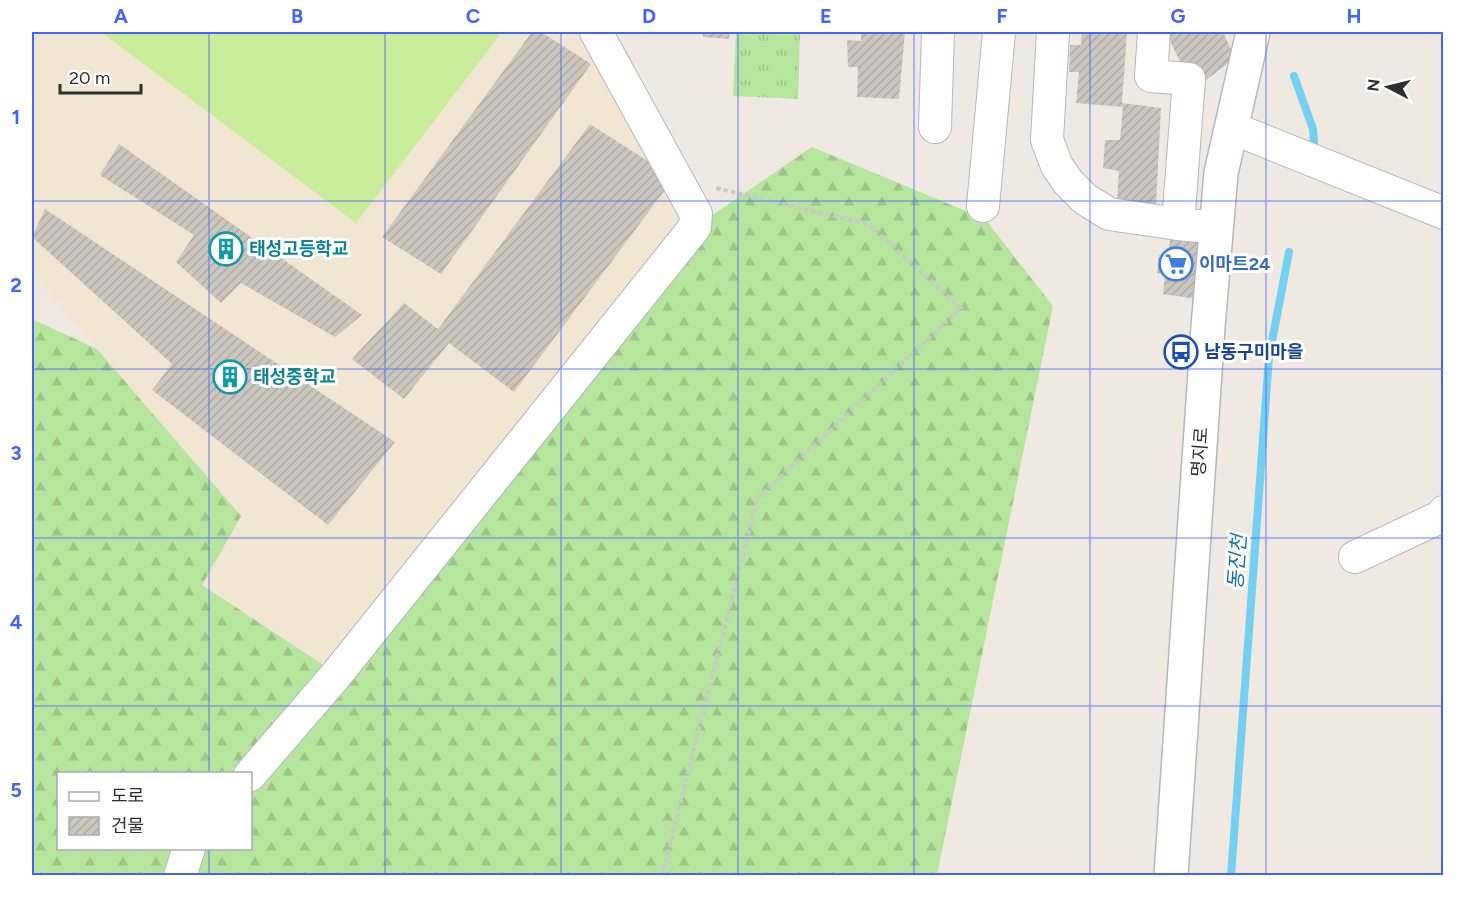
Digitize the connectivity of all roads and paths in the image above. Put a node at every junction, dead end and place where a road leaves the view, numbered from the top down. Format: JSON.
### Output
{"nodes":[{"id":1,"x":596,"y":32,"type":"edge"},
{"id":2,"x":938,"y":32,"type":"edge"},
{"id":3,"x":999,"y":32,"type":"edge"},
{"id":4,"x":1053,"y":32,"type":"edge"},
{"id":5,"x":1154,"y":32,"type":"edge"},
{"id":6,"x":1246,"y":40,"type":"edge"},
{"id":7,"x":934,"y":127,"type":"dead end"},
{"id":8,"x":1232,"y":128,"type":"junction"},
{"id":9,"x":674,"y":178,"type":"junction"},
{"id":10,"x":983,"y":206,"type":"dead end"},
{"id":11,"x":1443,"y":213,"type":"edge"},
{"id":12,"x":1178,"y":224,"type":"junction"},
{"id":13,"x":1217,"y":228,"type":"junction"},
{"id":14,"x":1443,"y":512,"type":"edge"},
{"id":15,"x":1355,"y":556,"type":"dead end"},
{"id":16,"x":252,"y":773,"type":"edge"},
{"id":17,"x":189,"y":850,"type":"edge"},
{"id":18,"x":180,"y":876,"type":"edge"},
{"id":19,"x":662,"y":876,"type":"edge"},
{"id":20,"x":1171,"y":876,"type":"edge"}],
"edges":[{"from":1,"to":9,"type":"street"},
{"from":2,"to":7,"type":"street"},
{"from":3,"to":10,"type":"street"},
{"from":4,"to":12,"type":"street"},
{"from":5,"to":12,"type":"street"},
{"from":6,"to":8,"type":"main road","name":"명지로"},
{"from":8,"to":11,"type":"street"},
{"from":8,"to":13,"type":"main road","name":"명지로"},
{"from":9,"to":16,"type":"street"},
{"from":9,"to":19,"type":"path"},
{"from":12,"to":13,"type":"street"},
{"from":13,"to":20,"type":"main road","name":"명지로"},
{"from":14,"to":15,"type":"street"},
{"from":17,"to":18,"type":"street"}]}
